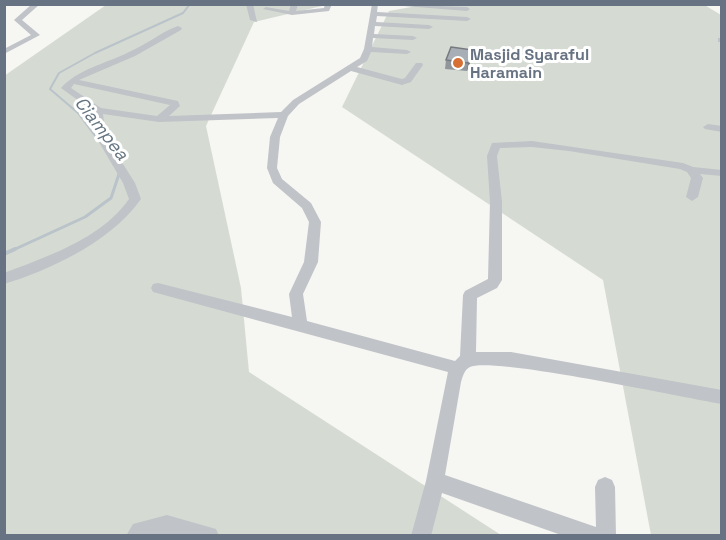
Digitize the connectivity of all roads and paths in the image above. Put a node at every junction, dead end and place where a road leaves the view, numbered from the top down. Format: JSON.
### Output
{"nodes":[{"id":1,"x":37,"y":4,"type":"edge"},
{"id":2,"x":249,"y":4,"type":"edge"},
{"id":3,"x":295,"y":4,"type":"edge"},
{"id":4,"x":329,"y":4,"type":"edge"},
{"id":5,"x":266,"y":9,"type":"dead end"},
{"id":6,"x":467,"y":9,"type":"dead end"},
{"id":7,"x":292,"y":13,"type":"junction"},
{"id":8,"x":375,"y":16,"type":"edge"},
{"id":9,"x":466,"y":19,"type":"dead end"},
{"id":10,"x":254,"y":20,"type":"dead end"},
{"id":11,"x":429,"y":27,"type":"dead end"},
{"id":12,"x":178,"y":28,"type":"dead end"},
{"id":13,"x":413,"y":38,"type":"dead end"},
{"id":14,"x":368,"y":49,"type":"junction"},
{"id":15,"x":4,"y":52,"type":"edge"},
{"id":16,"x":407,"y":52,"type":"dead end"},
{"id":17,"x":419,"y":66,"type":"dead end"},
{"id":18,"x":350,"y":68,"type":"junction"},
{"id":19,"x":71,"y":81,"type":"junction"},
{"id":20,"x":98,"y":110,"type":"junction"},
{"id":21,"x":284,"y":115,"type":"junction"},
{"id":22,"x":159,"y":119,"type":"junction"},
{"id":23,"x":708,"y":127,"type":"dead end"},
{"id":24,"x":722,"y":129,"type":"edge"},
{"id":25,"x":691,"y":170,"type":"junction"},
{"id":26,"x":722,"y":174,"type":"edge"},
{"id":27,"x":692,"y":196,"type":"dead end"},
{"id":28,"x":4,"y":279,"type":"edge"},
{"id":29,"x":158,"y":288,"type":"dead end"},
{"id":30,"x":300,"y":326,"type":"junction"},
{"id":31,"x":463,"y":363,"type":"junction"},
{"id":32,"x":722,"y":397,"type":"edge"},
{"id":33,"x":435,"y":481,"type":"junction"},
{"id":34,"x":604,"y":487,"type":"dead end"},
{"id":35,"x":554,"y":529,"type":"edge"},
{"id":36,"x":136,"y":536,"type":"edge"},
{"id":37,"x":209,"y":536,"type":"edge"},
{"id":38,"x":422,"y":536,"type":"edge"},
{"id":39,"x":594,"y":536,"type":"edge"},
{"id":40,"x":606,"y":536,"type":"edge"}],
"edges":[{"from":1,"to":15,"type":"street"},
{"from":2,"to":10,"type":"street"},
{"from":3,"to":7,"type":"street"},
{"from":4,"to":7,"type":"street"},
{"from":5,"to":7,"type":"street"},
{"from":6,"to":8,"type":"street"},
{"from":8,"to":9,"type":"street"},
{"from":8,"to":11,"type":"street"},
{"from":8,"to":13,"type":"street"},
{"from":8,"to":14,"type":"street"},
{"from":12,"to":19,"type":"street"},
{"from":14,"to":16,"type":"street"},
{"from":14,"to":18,"type":"street"},
{"from":17,"to":18,"type":"street"},
{"from":18,"to":21,"type":"street"},
{"from":19,"to":20,"type":"street"},
{"from":19,"to":22,"type":"street"},
{"from":20,"to":22,"type":"street"},
{"from":20,"to":28,"type":"street"},
{"from":21,"to":22,"type":"street"},
{"from":21,"to":30,"type":"street"},
{"from":23,"to":24,"type":"street"},
{"from":25,"to":26,"type":"street"},
{"from":25,"to":27,"type":"street"},
{"from":25,"to":31,"type":"street"},
{"from":29,"to":30,"type":"street"},
{"from":30,"to":31,"type":"street"},
{"from":31,"to":32,"type":"street"},
{"from":31,"to":33,"type":"street"},
{"from":33,"to":35,"type":"street"},
{"from":33,"to":38,"type":"street"},
{"from":34,"to":40,"type":"street"},
{"from":35,"to":39,"type":"street"},
{"from":36,"to":37,"type":"street"}]}
